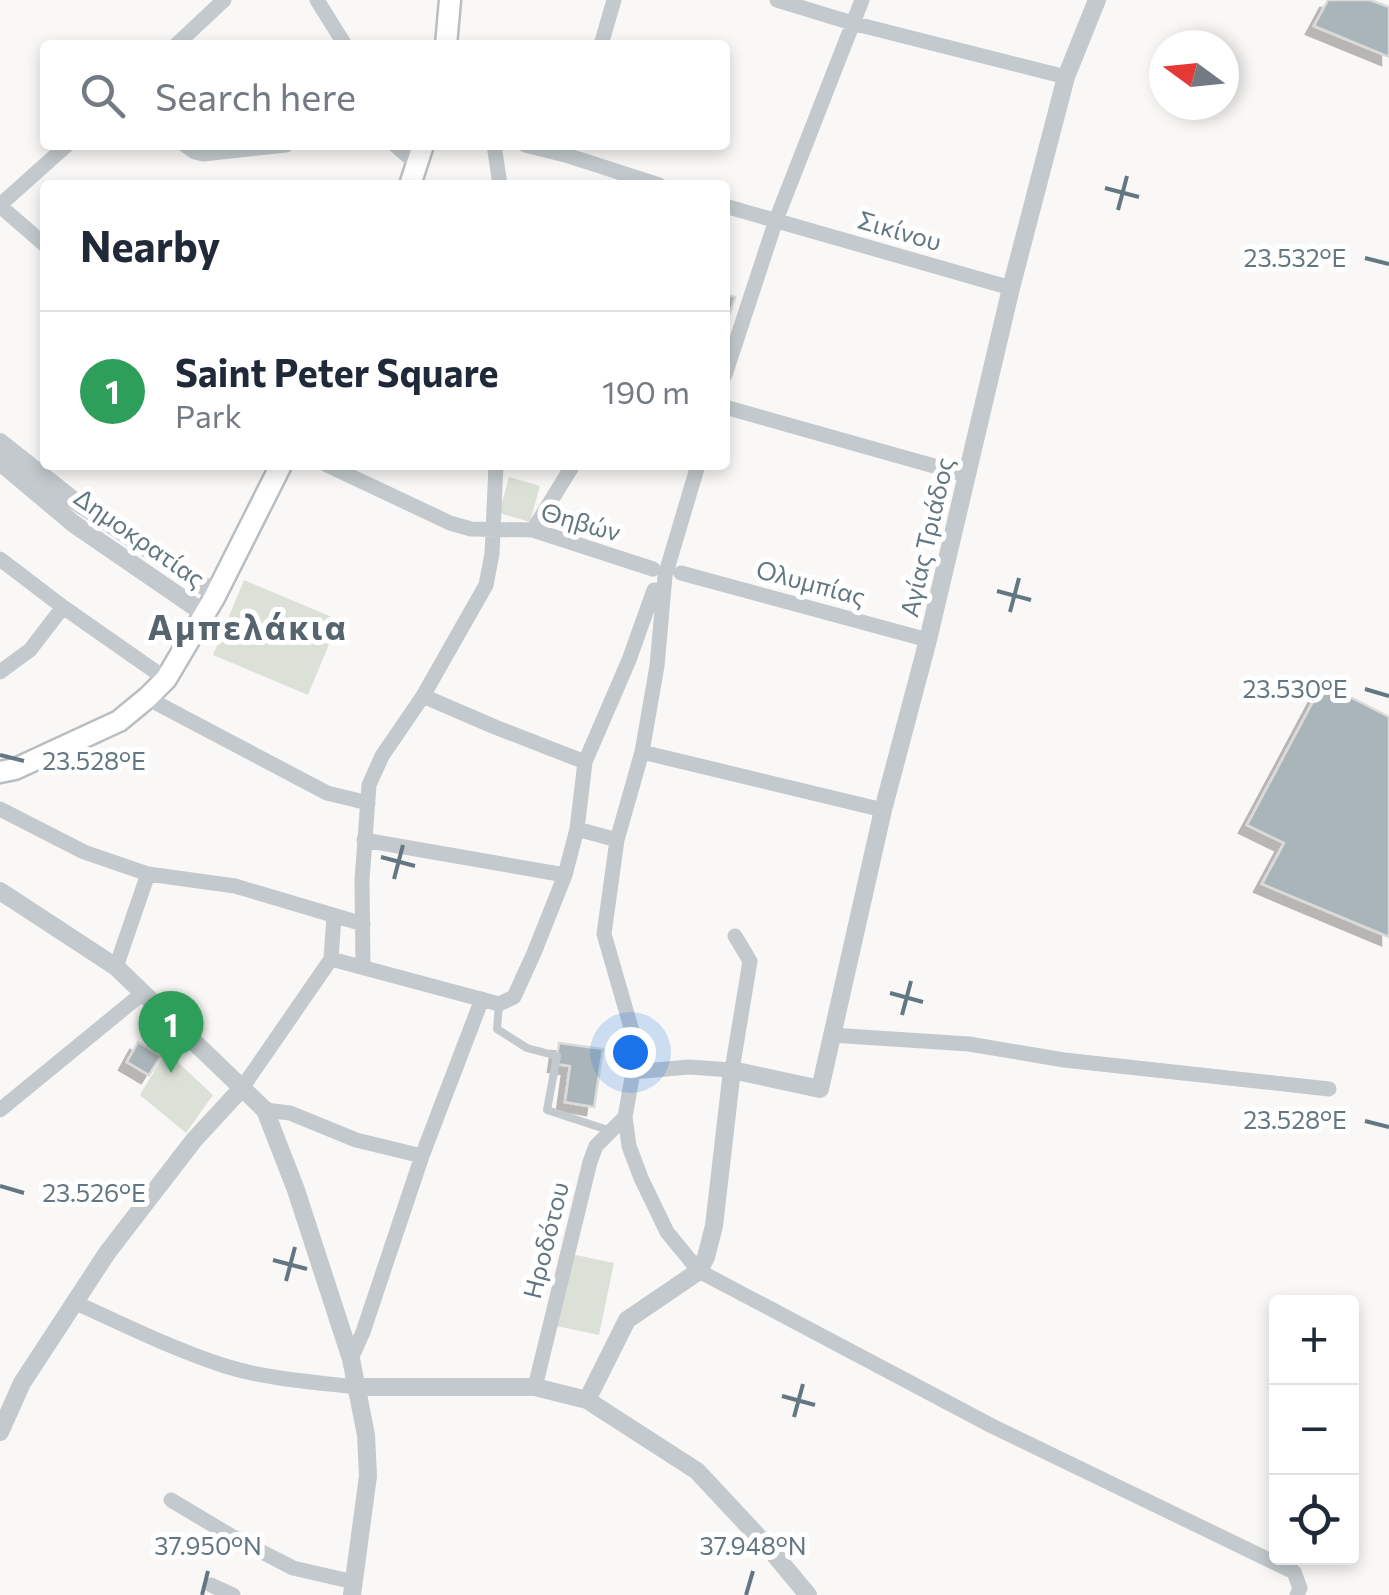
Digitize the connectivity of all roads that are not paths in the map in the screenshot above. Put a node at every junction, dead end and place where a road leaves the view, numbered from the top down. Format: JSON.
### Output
{"nodes":[{"id":1,"x":224,"y":0,"type":"edge"},
{"id":2,"x":317,"y":0,"type":"edge"},
{"id":3,"x":450,"y":0,"type":"edge"},
{"id":4,"x":614,"y":0,"type":"edge"},
{"id":5,"x":778,"y":0,"type":"edge"},
{"id":6,"x":862,"y":0,"type":"edge"},
{"id":7,"x":1097,"y":0,"type":"edge"},
{"id":8,"x":852,"y":23,"type":"junction"},
{"id":9,"x":181,"y":40,"type":"edge"},
{"id":10,"x":342,"y":40,"type":"edge"},
{"id":11,"x":446,"y":40,"type":"edge"},
{"id":12,"x":602,"y":40,"type":"edge"},
{"id":13,"x":1066,"y":77,"type":"junction"},
{"id":14,"x":62,"y":150,"type":"edge"},
{"id":15,"x":192,"y":150,"type":"edge"},
{"id":16,"x":239,"y":150,"type":"edge"},
{"id":17,"x":495,"y":150,"type":"edge"},
{"id":18,"x":570,"y":151,"type":"edge"},
{"id":19,"x":420,"y":154,"type":"edge"},
{"id":20,"x":412,"y":180,"type":"edge"},
{"id":21,"x":499,"y":180,"type":"edge"},
{"id":22,"x":646,"y":180,"type":"edge"},
{"id":23,"x":0,"y":206,"type":"edge"},
{"id":24,"x":730,"y":207,"type":"edge"},
{"id":25,"x":776,"y":220,"type":"junction"},
{"id":26,"x":40,"y":241,"type":"edge"},
{"id":27,"x":1011,"y":288,"type":"junction"},
{"id":28,"x":730,"y":360,"type":"edge"},
{"id":29,"x":730,"y":408,"type":"edge"},
{"id":30,"x":2,"y":453,"type":"edge"},
{"id":31,"x":278,"y":470,"type":"edge"},
{"id":32,"x":338,"y":470,"type":"edge"},
{"id":33,"x":496,"y":470,"type":"edge"},
{"id":34,"x":570,"y":470,"type":"edge"},
{"id":35,"x":697,"y":470,"type":"edge"},
{"id":36,"x":966,"y":476,"type":"junction"},
{"id":37,"x":492,"y":530,"type":"junction"},
{"id":38,"x":533,"y":530,"type":"junction"},
{"id":39,"x":0,"y":559,"type":"edge"},
{"id":40,"x":654,"y":568,"type":"dead end"},
{"id":41,"x":681,"y":572,"type":"dead end"},
{"id":42,"x":654,"y":590,"type":"dead end"},
{"id":43,"x":210,"y":604,"type":"junction"},
{"id":44,"x":62,"y":607,"type":"junction"},
{"id":45,"x":928,"y":640,"type":"junction"},
{"id":46,"x":628,"y":660,"type":"junction"},
{"id":47,"x":657,"y":666,"type":"junction"},
{"id":48,"x":0,"y":672,"type":"edge"},
{"id":49,"x":166,"y":679,"type":"junction"},
{"id":50,"x":422,"y":696,"type":"junction"},
{"id":51,"x":147,"y":698,"type":"junction"},
{"id":52,"x":642,"y":752,"type":"junction"},
{"id":53,"x":584,"y":762,"type":"junction"},
{"id":54,"x":0,"y":772,"type":"edge"},
{"id":55,"x":368,"y":803,"type":"junction"},
{"id":56,"x":0,"y":809,"type":"edge"},
{"id":57,"x":883,"y":810,"type":"junction"},
{"id":58,"x":578,"y":829,"type":"junction"},
{"id":59,"x":364,"y":840,"type":"junction"},
{"id":60,"x":617,"y":840,"type":"junction"},
{"id":61,"x":148,"y":874,"type":"junction"},
{"id":62,"x":564,"y":875,"type":"junction"},
{"id":63,"x":0,"y":891,"type":"edge"},
{"id":64,"x":334,"y":916,"type":"junction"},
{"id":65,"x":363,"y":924,"type":"junction"},
{"id":66,"x":735,"y":936,"type":"dead end"},
{"id":67,"x":331,"y":959,"type":"junction"},
{"id":68,"x":116,"y":966,"type":"junction"},
{"id":69,"x":363,"y":967,"type":"junction"},
{"id":70,"x":144,"y":992,"type":"junction"},
{"id":71,"x":482,"y":999,"type":"junction"},
{"id":72,"x":499,"y":1004,"type":"junction"},
{"id":73,"x":831,"y":1036,"type":"junction"},
{"id":74,"x":732,"y":1070,"type":"junction"},
{"id":75,"x":632,"y":1072,"type":"junction"},
{"id":76,"x":242,"y":1088,"type":"junction"},
{"id":77,"x":1329,"y":1090,"type":"dead end"},
{"id":78,"x":0,"y":1110,"type":"edge"},
{"id":79,"x":265,"y":1110,"type":"junction"},
{"id":80,"x":625,"y":1116,"type":"junction"},
{"id":81,"x":611,"y":1131,"type":"junction"},
{"id":82,"x":422,"y":1156,"type":"junction"},
{"id":83,"x":699,"y":1271,"type":"junction"},
{"id":84,"x":74,"y":1302,"type":"junction"},
{"id":85,"x":351,"y":1359,"type":"junction"},
{"id":86,"x":356,"y":1387,"type":"junction"},
{"id":87,"x":535,"y":1387,"type":"junction"},
{"id":88,"x":587,"y":1400,"type":"junction"},
{"id":89,"x":0,"y":1432,"type":"edge"},
{"id":90,"x":171,"y":1500,"type":"dead end"},
{"id":91,"x":211,"y":1585,"type":"dead end"},
{"id":92,"x":353,"y":1588,"type":"edge"},
{"id":93,"x":233,"y":1595,"type":"edge"},
{"id":94,"x":808,"y":1595,"type":"edge"},
{"id":95,"x":1298,"y":1595,"type":"edge"}],
"edges":[{"from":1,"to":9,"type":"street"},
{"from":2,"to":10,"type":"street"},
{"from":3,"to":11,"type":"main road"},
{"from":4,"to":12,"type":"street"},
{"from":5,"to":8,"type":"street"},
{"from":6,"to":8,"type":"street"},
{"from":7,"to":13,"type":"street","name":"Αγίας Τριάδος"},
{"from":8,"to":13,"type":"street"},
{"from":8,"to":25,"type":"street"},
{"from":13,"to":27,"type":"street","name":"Αγίας Τριάδος"},
{"from":14,"to":23,"type":"street"},
{"from":15,"to":16,"type":"street"},
{"from":17,"to":21,"type":"street"},
{"from":18,"to":22,"type":"street"},
{"from":19,"to":20,"type":"main road"},
{"from":23,"to":26,"type":"street"},
{"from":24,"to":25,"type":"street","name":"Σικίνου"},
{"from":25,"to":27,"type":"street","name":"Σικίνου"},
{"from":25,"to":28,"type":"street"},
{"from":27,"to":36,"type":"street","name":"Αγίας Τριάδος"},
{"from":29,"to":36,"type":"street"},
{"from":30,"to":43,"type":"street","name":"Δημοκρατίας"},
{"from":31,"to":43,"type":"main road"},
{"from":32,"to":37,"type":"street","name":"Θηβών"},
{"from":33,"to":37,"type":"street"},
{"from":34,"to":38,"type":"street"},
{"from":35,"to":47,"type":"street"},
{"from":36,"to":45,"type":"street","name":"Αγίας Τριάδος"},
{"from":37,"to":38,"type":"street","name":"Θηβών"},
{"from":37,"to":50,"type":"street"},
{"from":38,"to":40,"type":"street","name":"Θηβών"},
{"from":39,"to":44,"type":"street"},
{"from":41,"to":45,"type":"street","name":"Ολυμπίας"},
{"from":42,"to":46,"type":"street"},
{"from":43,"to":49,"type":"main road"},
{"from":44,"to":48,"type":"street"},
{"from":44,"to":49,"type":"street"},
{"from":45,"to":57,"type":"street","name":"Αγίας Τριάδος"},
{"from":46,"to":47,"type":"street"},
{"from":46,"to":53,"type":"street"},
{"from":47,"to":52,"type":"street"},
{"from":49,"to":51,"type":"main road"},
{"from":50,"to":53,"type":"street"},
{"from":50,"to":55,"type":"street"},
{"from":51,"to":54,"type":"main road"},
{"from":51,"to":55,"type":"street"},
{"from":52,"to":57,"type":"street"},
{"from":52,"to":60,"type":"street"},
{"from":53,"to":58,"type":"street"},
{"from":55,"to":59,"type":"street"},
{"from":56,"to":61,"type":"street"},
{"from":57,"to":73,"type":"street","name":"Αγίας Τριάδος"},
{"from":58,"to":60,"type":"street"},
{"from":58,"to":62,"type":"street"},
{"from":59,"to":62,"type":"street"},
{"from":59,"to":65,"type":"street"},
{"from":60,"to":75,"type":"street"},
{"from":61,"to":64,"type":"street"},
{"from":61,"to":68,"type":"street"},
{"from":62,"to":72,"type":"street"},
{"from":63,"to":68,"type":"street"},
{"from":64,"to":65,"type":"street"},
{"from":64,"to":67,"type":"street"},
{"from":65,"to":69,"type":"street"},
{"from":66,"to":74,"type":"street"},
{"from":67,"to":69,"type":"street"},
{"from":67,"to":76,"type":"street"},
{"from":68,"to":70,"type":"street"},
{"from":69,"to":71,"type":"street"},
{"from":70,"to":76,"type":"street"},
{"from":70,"to":78,"type":"street"},
{"from":71,"to":72,"type":"street"},
{"from":71,"to":82,"type":"street"},
{"from":72,"to":81,"type":"lane"},
{"from":73,"to":74,"type":"street","name":"Αγίας Τριάδος"},
{"from":73,"to":77,"type":"street"},
{"from":74,"to":75,"type":"street"},
{"from":74,"to":83,"type":"street"},
{"from":75,"to":80,"type":"street"},
{"from":76,"to":79,"type":"street"},
{"from":76,"to":84,"type":"street"},
{"from":79,"to":82,"type":"street"},
{"from":79,"to":85,"type":"street"},
{"from":80,"to":81,"type":"street","name":"Ηροδότου"},
{"from":80,"to":83,"type":"street"},
{"from":81,"to":87,"type":"street","name":"Ηροδότου"},
{"from":82,"to":85,"type":"street"},
{"from":83,"to":88,"type":"street"},
{"from":83,"to":95,"type":"street"},
{"from":84,"to":86,"type":"street"},
{"from":84,"to":89,"type":"street"},
{"from":85,"to":86,"type":"street"},
{"from":86,"to":87,"type":"street"},
{"from":86,"to":92,"type":"street"},
{"from":87,"to":88,"type":"street"},
{"from":88,"to":94,"type":"street"},
{"from":90,"to":92,"type":"street"},
{"from":91,"to":93,"type":"street"}]}
